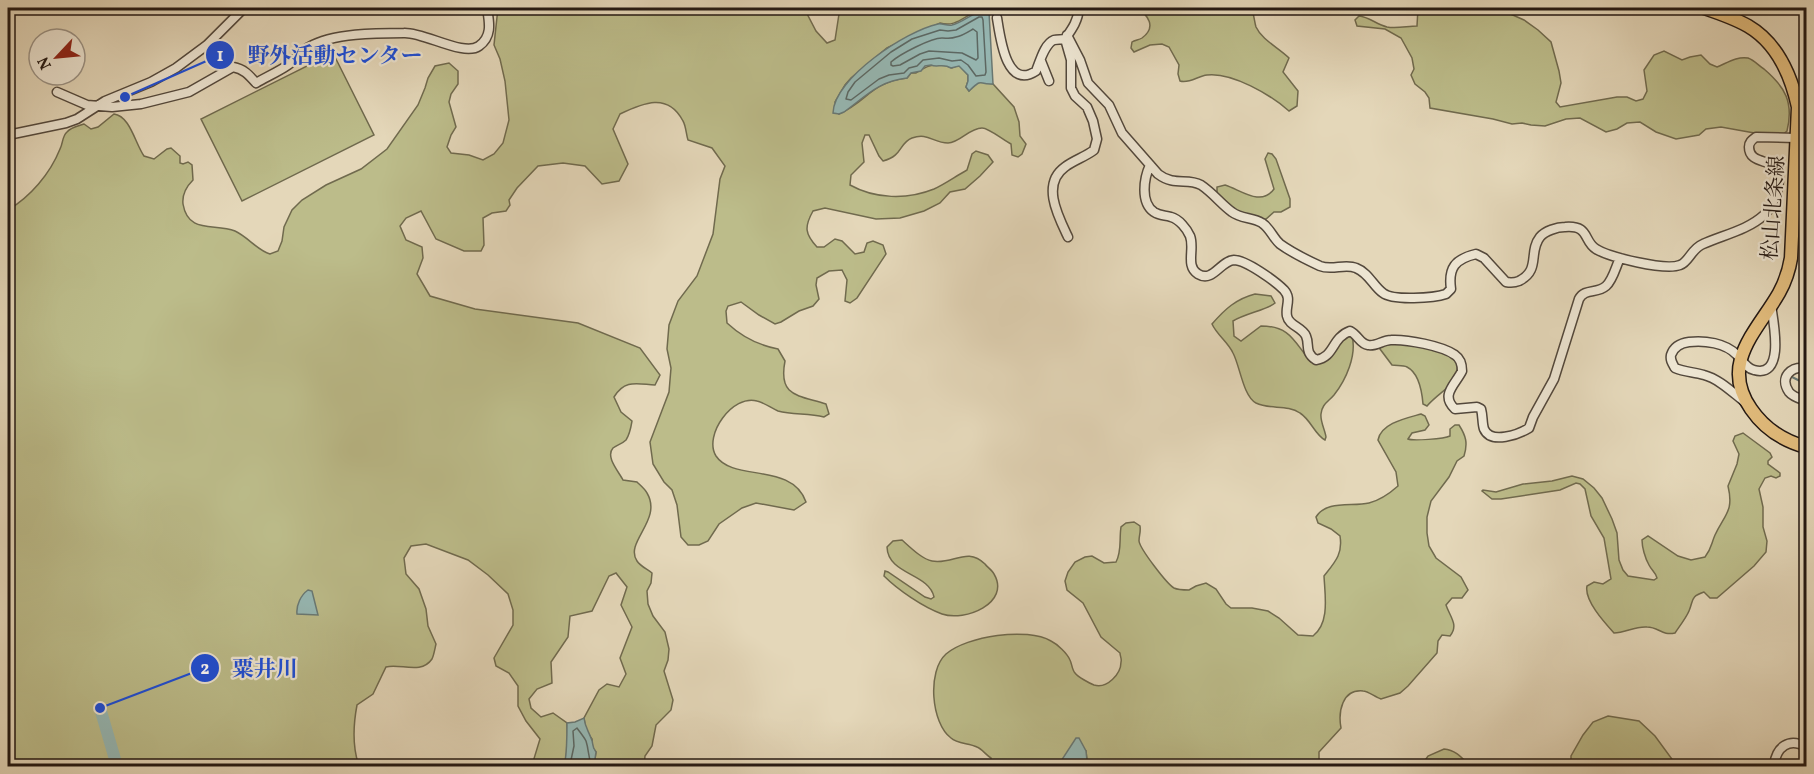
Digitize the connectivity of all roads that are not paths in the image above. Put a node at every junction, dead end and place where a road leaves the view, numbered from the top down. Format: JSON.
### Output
{"nodes":[{"id":1,"x":244,"y":8,"type":"edge"},
{"id":2,"x":487,"y":8,"type":"edge"},
{"id":3,"x":1079,"y":8,"type":"edge"},
{"id":4,"x":1704,"y":8,"type":"edge"},
{"id":5,"x":997,"y":18,"type":"dead end"},
{"id":6,"x":1066,"y":37,"type":"junction"},
{"id":7,"x":1041,"y":61,"type":"junction"},
{"id":8,"x":1049,"y":81,"type":"dead end"},
{"id":9,"x":57,"y":92,"type":"dead end"},
{"id":10,"x":98,"y":106,"type":"junction"},
{"id":11,"x":1806,"y":130,"type":"edge"},
{"id":12,"x":8,"y":135,"type":"edge"},
{"id":13,"x":1796,"y":138,"type":"junction"},
{"id":14,"x":1150,"y":165,"type":"junction"},
{"id":15,"x":1068,"y":237,"type":"dead end"},
{"id":16,"x":1620,"y":258,"type":"junction"},
{"id":17,"x":1771,"y":305,"type":"junction"},
{"id":18,"x":1740,"y":359,"type":"junction"},
{"id":19,"x":1806,"y":368,"type":"edge"},
{"id":20,"x":1806,"y":401,"type":"edge"},
{"id":21,"x":1746,"y":402,"type":"junction"},
{"id":22,"x":1806,"y":447,"type":"edge"},
{"id":23,"x":1806,"y":747,"type":"edge"},
{"id":24,"x":1774,"y":766,"type":"edge"}],
"edges":[{"from":1,"to":10,"type":"street"},
{"from":2,"to":10,"type":"street"},
{"from":3,"to":6,"type":"street"},
{"from":4,"to":13,"type":"main road","name":"松山北条線"},
{"from":5,"to":7,"type":"street"},
{"from":6,"to":7,"type":"street"},
{"from":6,"to":14,"type":"street"},
{"from":6,"to":15,"type":"street"},
{"from":7,"to":8,"type":"street"},
{"from":9,"to":10,"type":"street"},
{"from":10,"to":12,"type":"street"},
{"from":11,"to":13,"type":"street"},
{"from":13,"to":16,"type":"street"},
{"from":13,"to":17,"type":"main road","name":"松山北条線"},
{"from":14,"to":16,"type":"street"},
{"from":14,"to":16,"type":"street"},
{"from":17,"to":18,"type":"main road","name":"松山北条線"},
{"from":17,"to":18,"type":"street"},
{"from":18,"to":21,"type":"main road","name":"松山北条線"},
{"from":18,"to":21,"type":"street"},
{"from":19,"to":20,"type":"street"},
{"from":21,"to":22,"type":"main road","name":"松山北条線"},
{"from":23,"to":24,"type":"street"}]}
